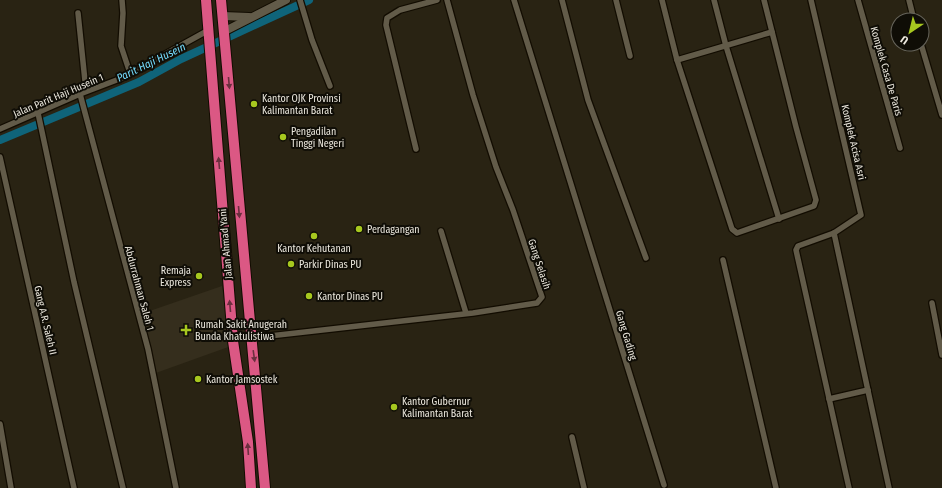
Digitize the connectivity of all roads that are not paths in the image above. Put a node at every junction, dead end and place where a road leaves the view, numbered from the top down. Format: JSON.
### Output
{"nodes":[{"id":1,"x":122,"y":0,"type":"edge"},
{"id":2,"x":206,"y":0,"type":"edge"},
{"id":3,"x":221,"y":0,"type":"edge"},
{"id":4,"x":286,"y":0,"type":"edge"},
{"id":5,"x":300,"y":0,"type":"edge"},
{"id":6,"x":437,"y":0,"type":"edge"},
{"id":7,"x":447,"y":0,"type":"edge"},
{"id":8,"x":514,"y":0,"type":"edge"},
{"id":9,"x":562,"y":0,"type":"edge"},
{"id":10,"x":616,"y":0,"type":"edge"},
{"id":11,"x":662,"y":0,"type":"edge"},
{"id":12,"x":714,"y":0,"type":"edge"},
{"id":13,"x":764,"y":0,"type":"edge"},
{"id":14,"x":811,"y":0,"type":"edge"},
{"id":15,"x":858,"y":0,"type":"edge"},
{"id":16,"x":908,"y":0,"type":"edge"},
{"id":17,"x":912,"y":12,"type":"edge"},
{"id":18,"x":78,"y":14,"type":"dead end"},
{"id":19,"x":223,"y":16,"type":"junction"},
{"id":20,"x":250,"y":17,"type":"junction"},
{"id":21,"x":208,"y":31,"type":"junction"},
{"id":22,"x":772,"y":32,"type":"junction"},
{"id":23,"x":225,"y":37,"type":"junction"},
{"id":24,"x":726,"y":46,"type":"junction"},
{"id":25,"x":923,"y":52,"type":"edge"},
{"id":26,"x":630,"y":56,"type":"dead end"},
{"id":27,"x":677,"y":60,"type":"junction"},
{"id":28,"x":130,"y":73,"type":"junction"},
{"id":29,"x":330,"y":86,"type":"dead end"},
{"id":30,"x":83,"y":95,"type":"junction"},
{"id":31,"x":39,"y":115,"type":"junction"},
{"id":32,"x":942,"y":115,"type":"edge"},
{"id":33,"x":0,"y":129,"type":"edge"},
{"id":34,"x":900,"y":148,"type":"dead end"},
{"id":35,"x":416,"y":149,"type":"dead end"},
{"id":36,"x":0,"y":157,"type":"edge"},
{"id":37,"x":779,"y":219,"type":"junction"},
{"id":38,"x":440,"y":231,"type":"dead end"},
{"id":39,"x":834,"y":233,"type":"junction"},
{"id":40,"x":646,"y":258,"type":"dead end"},
{"id":41,"x":723,"y":260,"type":"dead end"},
{"id":42,"x":245,"y":279,"type":"junction"},
{"id":43,"x":228,"y":281,"type":"junction"},
{"id":44,"x":932,"y":303,"type":"dead end"},
{"id":45,"x":466,"y":313,"type":"junction"},
{"id":46,"x":251,"y":338,"type":"junction"},
{"id":47,"x":942,"y":355,"type":"edge"},
{"id":48,"x":868,"y":390,"type":"junction"},
{"id":49,"x":830,"y":399,"type":"junction"},
{"id":50,"x":0,"y":424,"type":"edge"},
{"id":51,"x":572,"y":437,"type":"dead end"},
{"id":52,"x":664,"y":485,"type":"dead end"},
{"id":53,"x":12,"y":488,"type":"edge"},
{"id":54,"x":74,"y":488,"type":"edge"},
{"id":55,"x":122,"y":488,"type":"edge"},
{"id":56,"x":176,"y":488,"type":"edge"},
{"id":57,"x":251,"y":488,"type":"edge"},
{"id":58,"x":265,"y":488,"type":"edge"},
{"id":59,"x":584,"y":488,"type":"edge"},
{"id":60,"x":776,"y":488,"type":"edge"},
{"id":61,"x":849,"y":488,"type":"edge"},
{"id":62,"x":889,"y":488,"type":"edge"}],
"edges":[{"from":1,"to":28,"type":"street"},
{"from":2,"to":21,"type":"highway","name":"Jalan Ahmad Yani"},
{"from":3,"to":19,"type":"highway","name":"Jalan Ahmad Yani"},
{"from":4,"to":20,"type":"street"},
{"from":5,"to":29,"type":"street"},
{"from":6,"to":35,"type":"street"},
{"from":7,"to":45,"type":"street","name":"Gang Selasih"},
{"from":8,"to":52,"type":"street","name":"Gang Gading"},
{"from":9,"to":40,"type":"street"},
{"from":10,"to":26,"type":"street"},
{"from":11,"to":27,"type":"street"},
{"from":12,"to":24,"type":"street"},
{"from":13,"to":22,"type":"street"},
{"from":14,"to":39,"type":"street","name":"Komplek Acisa Asri"},
{"from":15,"to":34,"type":"street","name":"Komplek Casa De Paris"},
{"from":16,"to":17,"type":"street"},
{"from":18,"to":30,"type":"street","name":"Abdurrahman Saleh 1"},
{"from":19,"to":20,"type":"street"},
{"from":19,"to":23,"type":"highway","name":"Jalan Ahmad Yani"},
{"from":20,"to":23,"type":"street"},
{"from":21,"to":28,"type":"street","name":"Jalan Parit Haji Husein 1"},
{"from":43,"to":21,"type":"highway","name":"Jalan Ahmad Yani","one_way":true},
{"from":22,"to":24,"type":"street"},
{"from":22,"to":37,"type":"street"},
{"from":23,"to":42,"type":"highway","name":"Jalan Ahmad Yani","one_way":true},
{"from":24,"to":27,"type":"street"},
{"from":24,"to":37,"type":"street"},
{"from":25,"to":32,"type":"street"},
{"from":27,"to":37,"type":"street"},
{"from":28,"to":30,"type":"street","name":"Jalan Parit Haji Husein 1"},
{"from":30,"to":31,"type":"street","name":"Jalan Parit Haji Husein 1"},
{"from":30,"to":56,"type":"street","name":"Abdurrahman Saleh 1"},
{"from":31,"to":33,"type":"street","name":"Jalan Parit Haji Husein 1"},
{"from":31,"to":55,"type":"street"},
{"from":36,"to":54,"type":"street","name":"Gang A.R. Saleh II"},
{"from":38,"to":45,"type":"street"},
{"from":39,"to":48,"type":"street"},
{"from":39,"to":49,"type":"street","name":"Komplek Acisa Asri"},
{"from":41,"to":60,"type":"street"},
{"from":42,"to":43,"type":"highway"},
{"from":42,"to":46,"type":"highway","name":"Jalan Ahmad Yani"},
{"from":57,"to":43,"type":"highway","name":"Jalan Ahmad Yani","one_way":true},
{"from":44,"to":47,"type":"street"},
{"from":45,"to":46,"type":"street","name":"Gang Selasih"},
{"from":46,"to":58,"type":"highway","name":"Jalan Ahmad Yani","one_way":true},
{"from":48,"to":49,"type":"street"},
{"from":48,"to":62,"type":"street"},
{"from":49,"to":61,"type":"street"},
{"from":50,"to":53,"type":"street"},
{"from":51,"to":59,"type":"street"}]}
